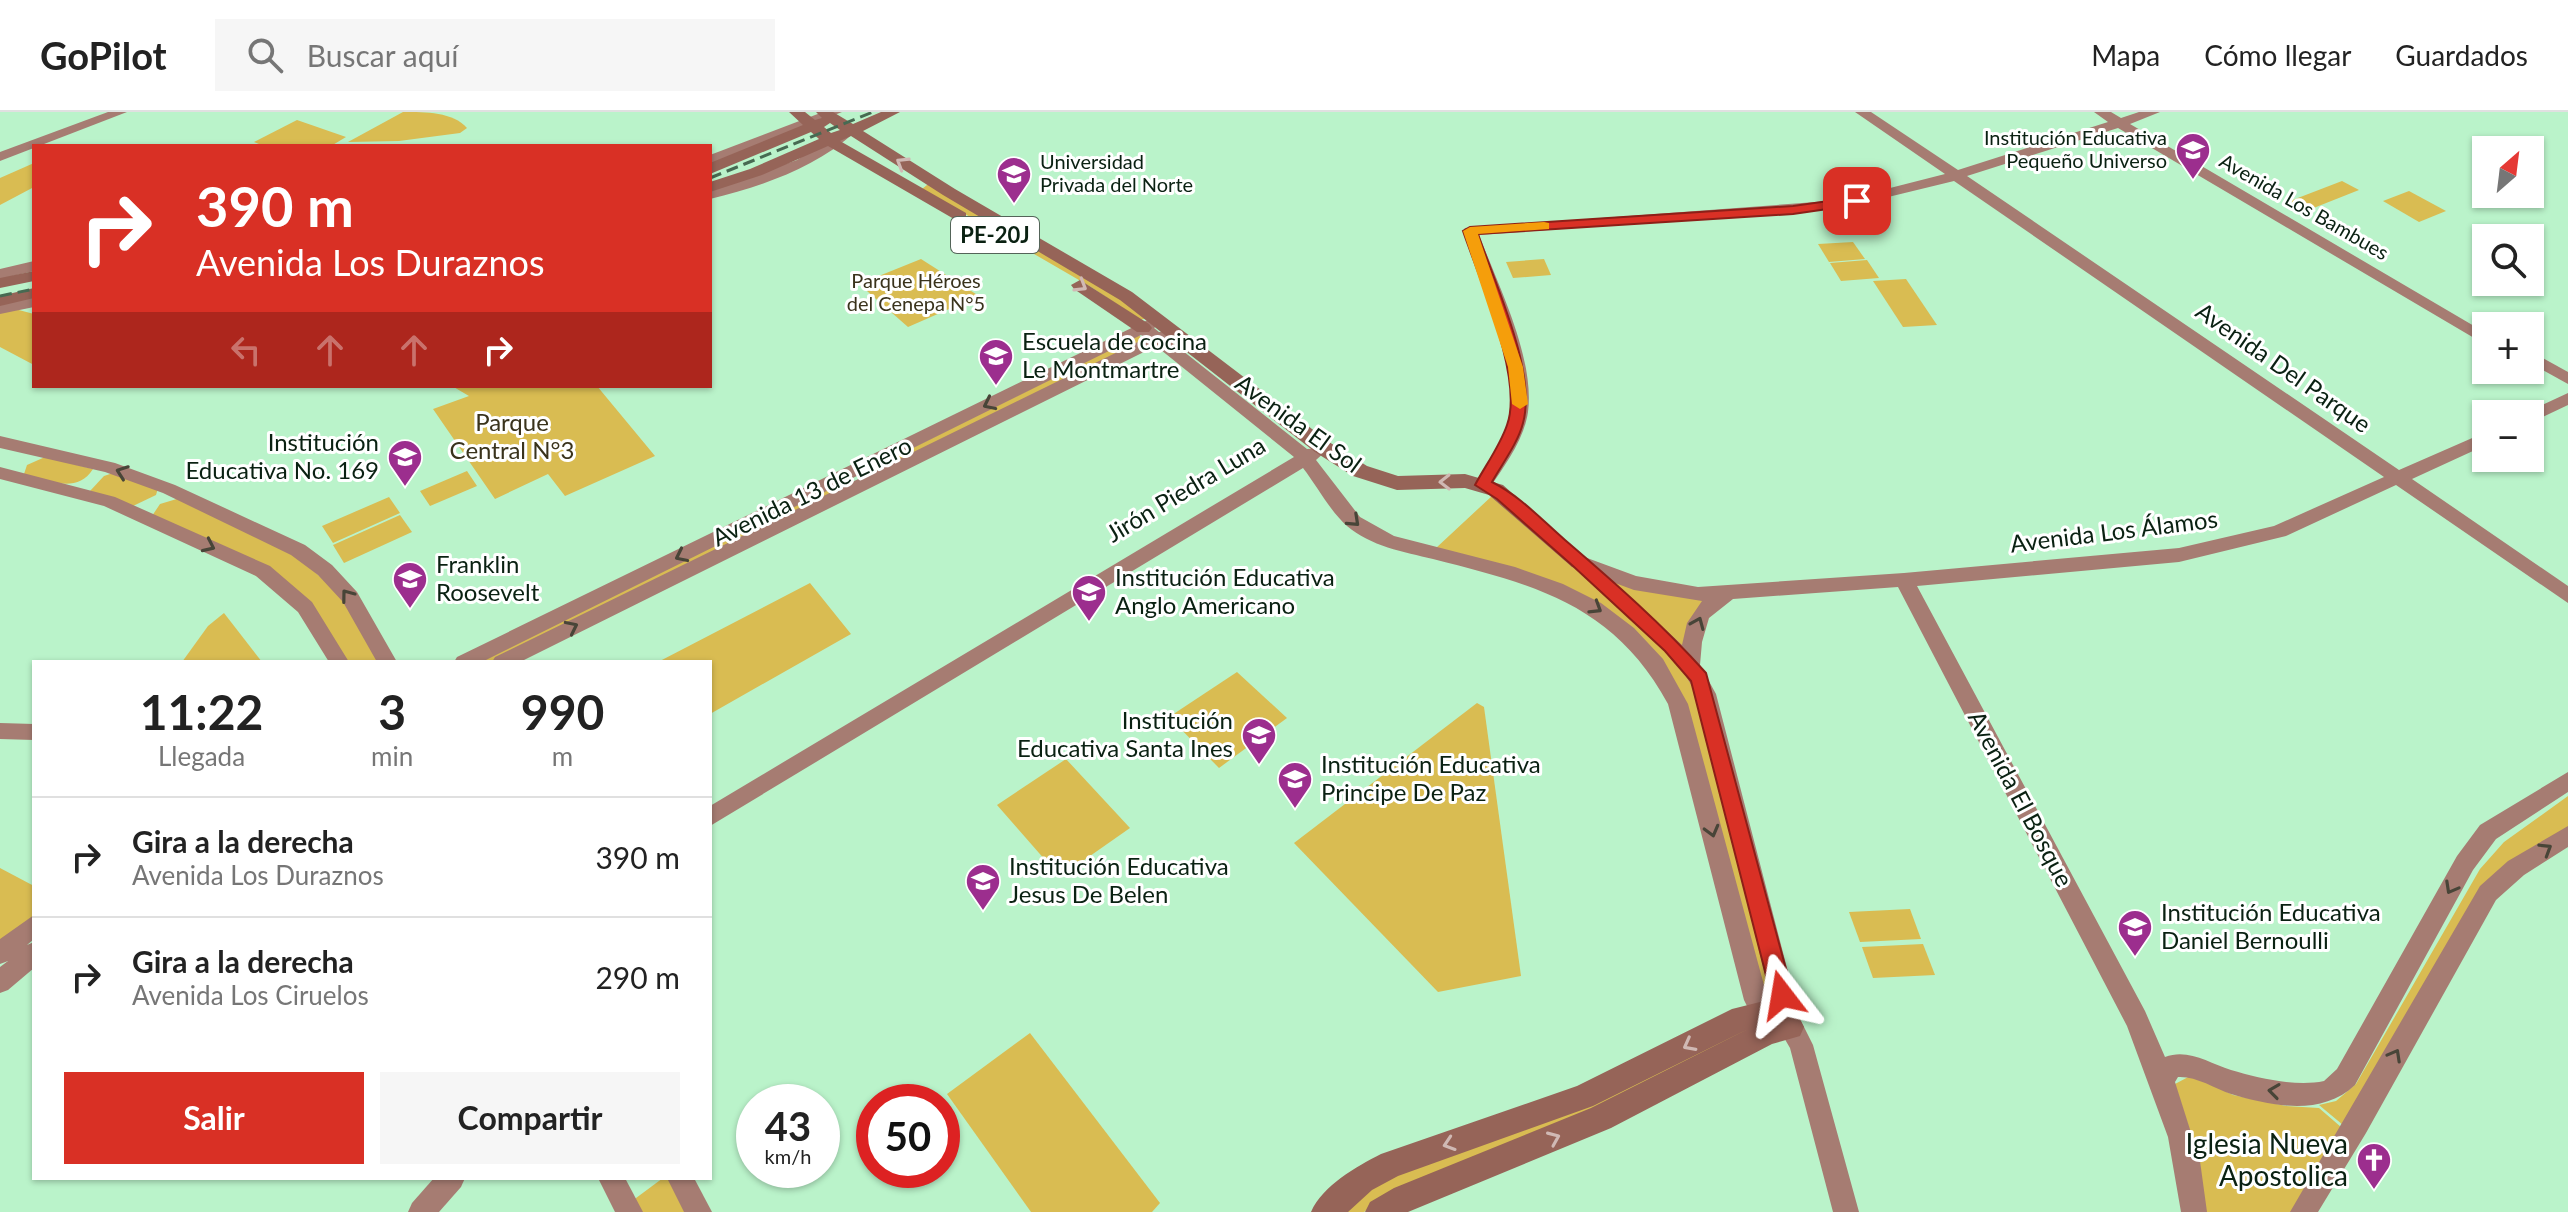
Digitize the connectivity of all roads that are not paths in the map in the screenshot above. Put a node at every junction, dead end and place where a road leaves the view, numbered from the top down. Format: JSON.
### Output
{"nodes":[{"id":1,"x":98,"y":112,"type":"edge"},
{"id":2,"x":120,"y":112,"type":"edge"},
{"id":3,"x":849,"y":112,"type":"edge"},
{"id":4,"x":893,"y":112,"type":"edge"},
{"id":5,"x":1846,"y":112,"type":"edge"},
{"id":6,"x":1862,"y":112,"type":"edge"},
{"id":7,"x":2153,"y":112,"type":"edge"},
{"id":8,"x":829,"y":114,"type":"edge"},
{"id":9,"x":2112,"y":116,"type":"edge"},
{"id":10,"x":806,"y":120,"type":"edge"},
{"id":11,"x":1874,"y":126,"type":"junction"},
{"id":12,"x":849,"y":130,"type":"junction"},
{"id":13,"x":833,"y":141,"type":"junction"},
{"id":14,"x":35,"y":144,"type":"edge"},
{"id":15,"x":32,"y":145,"type":"edge"},
{"id":16,"x":0,"y":149,"type":"edge"},
{"id":17,"x":0,"y":157,"type":"edge"},
{"id":18,"x":712,"y":159,"type":"edge"},
{"id":19,"x":712,"y":168,"type":"edge"},
{"id":20,"x":1944,"y":177,"type":"junction"},
{"id":21,"x":929,"y":180,"type":"junction"},
{"id":22,"x":712,"y":186,"type":"edge"},
{"id":23,"x":912,"y":189,"type":"junction"},
{"id":24,"x":712,"y":194,"type":"edge"},
{"id":25,"x":32,"y":266,"type":"edge"},
{"id":26,"x":0,"y":274,"type":"edge"},
{"id":27,"x":32,"y":276,"type":"edge"},
{"id":28,"x":0,"y":283,"type":"edge"},
{"id":29,"x":32,"y":293,"type":"edge"},
{"id":30,"x":0,"y":301,"type":"edge"},
{"id":31,"x":32,"y":302,"type":"edge"},
{"id":32,"x":0,"y":309,"type":"edge"},
{"id":33,"x":2472,"y":322,"type":"edge"},
{"id":34,"x":1159,"y":329,"type":"junction"},
{"id":35,"x":2472,"y":332,"type":"edge"},
{"id":36,"x":2544,"y":364,"type":"edge"},
{"id":37,"x":2544,"y":374,"type":"edge"},
{"id":38,"x":2568,"y":379,"type":"edge"},
{"id":39,"x":2568,"y":388,"type":"edge"},
{"id":40,"x":2568,"y":398,"type":"edge"},
{"id":41,"x":2544,"y":410,"type":"edge"},
{"id":42,"x":0,"y":442,"type":"edge"},
{"id":43,"x":2472,"y":444,"type":"edge"},
{"id":44,"x":1310,"y":452,"type":"junction"},
{"id":45,"x":0,"y":473,"type":"edge"},
{"id":46,"x":2397,"y":477,"type":"junction"},
{"id":47,"x":1483,"y":485,"type":"junction"},
{"id":48,"x":1579,"y":562,"type":"junction"},
{"id":49,"x":1904,"y":580,"type":"junction"},
{"id":50,"x":1727,"y":593,"type":"junction"},
{"id":51,"x":2568,"y":596,"type":"edge"},
{"id":52,"x":338,"y":660,"type":"edge"},
{"id":53,"x":386,"y":660,"type":"edge"},
{"id":54,"x":468,"y":660,"type":"edge"},
{"id":55,"x":506,"y":660,"type":"edge"},
{"id":56,"x":1690,"y":665,"type":"junction"},
{"id":57,"x":31,"y":730,"type":"edge"},
{"id":58,"x":0,"y":731,"type":"edge"},
{"id":59,"x":2568,"y":781,"type":"edge"},
{"id":60,"x":712,"y":801,"type":"edge"},
{"id":61,"x":712,"y":816,"type":"edge"},
{"id":62,"x":2568,"y":835,"type":"edge"},
{"id":63,"x":32,"y":927,"type":"edge"},
{"id":64,"x":0,"y":953,"type":"edge"},
{"id":65,"x":32,"y":955,"type":"edge"},
{"id":66,"x":0,"y":982,"type":"edge"},
{"id":67,"x":1772,"y":1018,"type":"junction"},
{"id":68,"x":2136,"y":1019,"type":"junction"},
{"id":69,"x":2200,"y":1069,"type":"junction"},
{"id":70,"x":2163,"y":1080,"type":"junction"},
{"id":71,"x":450,"y":1180,"type":"edge"},
{"id":72,"x":612,"y":1180,"type":"edge"},
{"id":73,"x":681,"y":1180,"type":"edge"},
{"id":74,"x":421,"y":1212,"type":"edge"},
{"id":75,"x":630,"y":1212,"type":"edge"},
{"id":76,"x":699,"y":1212,"type":"edge"},
{"id":77,"x":1326,"y":1212,"type":"edge"},
{"id":78,"x":1380,"y":1212,"type":"edge"},
{"id":79,"x":1846,"y":1212,"type":"edge"},
{"id":80,"x":2194,"y":1212,"type":"edge"},
{"id":81,"x":2303,"y":1212,"type":"edge"}],
"edges":[{"from":1,"to":16,"type":"main road"},
{"from":2,"to":14,"type":"main road"},
{"from":3,"to":8,"type":"main road"},
{"from":4,"to":12,"type":"main road"},
{"from":5,"to":11,"type":"main road"},
{"from":6,"to":11,"type":"main road"},
{"from":7,"to":9,"type":"main road"},
{"from":8,"to":10,"type":"main road"},
{"from":8,"to":12,"type":"main road","name":"Avenida El Sol","number":"PE-20J"},
{"from":9,"to":20,"type":"main road"},
{"from":9,"to":33,"type":"main road","name":"Avenida Los Bambues"},
{"from":9,"to":35,"type":"main road","name":"Avenida Los Bambues"},
{"from":10,"to":13,"type":"main road","name":"Avenida El Sol","number":"PE-20J"},
{"from":10,"to":18,"type":"main road"},
{"from":10,"to":19,"type":"main road"},
{"from":11,"to":20,"type":"main road"},
{"from":12,"to":13,"type":"main road"},
{"from":21,"to":12,"type":"main road","name":"Avenida El Sol","number":"PE-20J","one_way":true},
{"from":13,"to":22,"type":"main road"},
{"from":13,"to":23,"type":"main road","name":"Avenida El Sol","number":"PE-20J"},
{"from":13,"to":24,"type":"main road"},
{"from":15,"to":17,"type":"main road"},
{"from":20,"to":46,"type":"main road","name":"Avenida Del Parque"},
{"from":20,"to":47,"type":"main road"},
{"from":21,"to":23,"type":"main road"},
{"from":21,"to":34,"type":"main road","name":"Avenida El Sol","number":"PE-20J"},
{"from":23,"to":34,"type":"main road","name":"Avenida El Sol","number":"PE-20J","one_way":true},
{"from":25,"to":26,"type":"main road"},
{"from":27,"to":28,"type":"main road"},
{"from":29,"to":30,"type":"main road"},
{"from":31,"to":32,"type":"main road"},
{"from":34,"to":44,"type":"main road","name":"Avenida El Sol","number":"PE-20J"},
{"from":34,"to":54,"type":"main road","name":"Avenida 13 de Enero","one_way":true},
{"from":55,"to":34,"type":"main road","name":"Avenida 13 de Enero","one_way":true},
{"from":36,"to":38,"type":"main road"},
{"from":37,"to":39,"type":"main road"},
{"from":40,"to":41,"type":"main road"},
{"from":53,"to":42,"type":"main road","one_way":true},
{"from":43,"to":46,"type":"main road","name":"Avenida Los Álamos"},
{"from":47,"to":44,"type":"main road","name":"Avenida El Sol","number":"PE-20J","one_way":true},
{"from":44,"to":60,"type":"main road","name":"Jirón Piedra Luna"},
{"from":44,"to":61,"type":"main road","name":"Jirón Piedra Luna"},
{"from":44,"to":67,"type":"main road","name":"Avenida El Sol","one_way":true},
{"from":45,"to":52,"type":"main road","one_way":true},
{"from":46,"to":49,"type":"main road","name":"Avenida Los Álamos","number":"PE-20J"},
{"from":46,"to":51,"type":"main road","name":"Avenida Del Parque"},
{"from":47,"to":48,"type":"main road","name":"Avenida El Sol","number":"PE-20J"},
{"from":48,"to":50,"type":"main road","name":"Avenida Los Álamos","number":"PE-20J"},
{"from":48,"to":56,"type":"main road","name":"Avenida El Sol"},
{"from":49,"to":50,"type":"main road","name":"Avenida Los Álamos","number":"PE-20J"},
{"from":49,"to":68,"type":"main road","name":"Avenida El Bosque"},
{"from":56,"to":50,"type":"main road","one_way":true},
{"from":56,"to":67,"type":"main road","name":"Avenida El Sol"},
{"from":57,"to":58,"type":"main road"},
{"from":59,"to":69,"type":"main road","name":"Avenida El Bosque","one_way":true},
{"from":81,"to":62,"type":"main road","one_way":true},
{"from":63,"to":64,"type":"main road"},
{"from":65,"to":66,"type":"main road"},
{"from":67,"to":77,"type":"main road","one_way":true},
{"from":78,"to":67,"type":"main road","one_way":true},
{"from":67,"to":79,"type":"main road","name":"Avenida El Sol"},
{"from":68,"to":69,"type":"main road","name":"Avenida El Bosque"},
{"from":68,"to":70,"type":"main road","name":"Avenida El Bosque"},
{"from":69,"to":70,"type":"main road"},
{"from":70,"to":80,"type":"main road","name":"Avenida El Bosque"},
{"from":71,"to":74,"type":"main road"},
{"from":72,"to":75,"type":"main road"},
{"from":73,"to":76,"type":"main road"}]}
